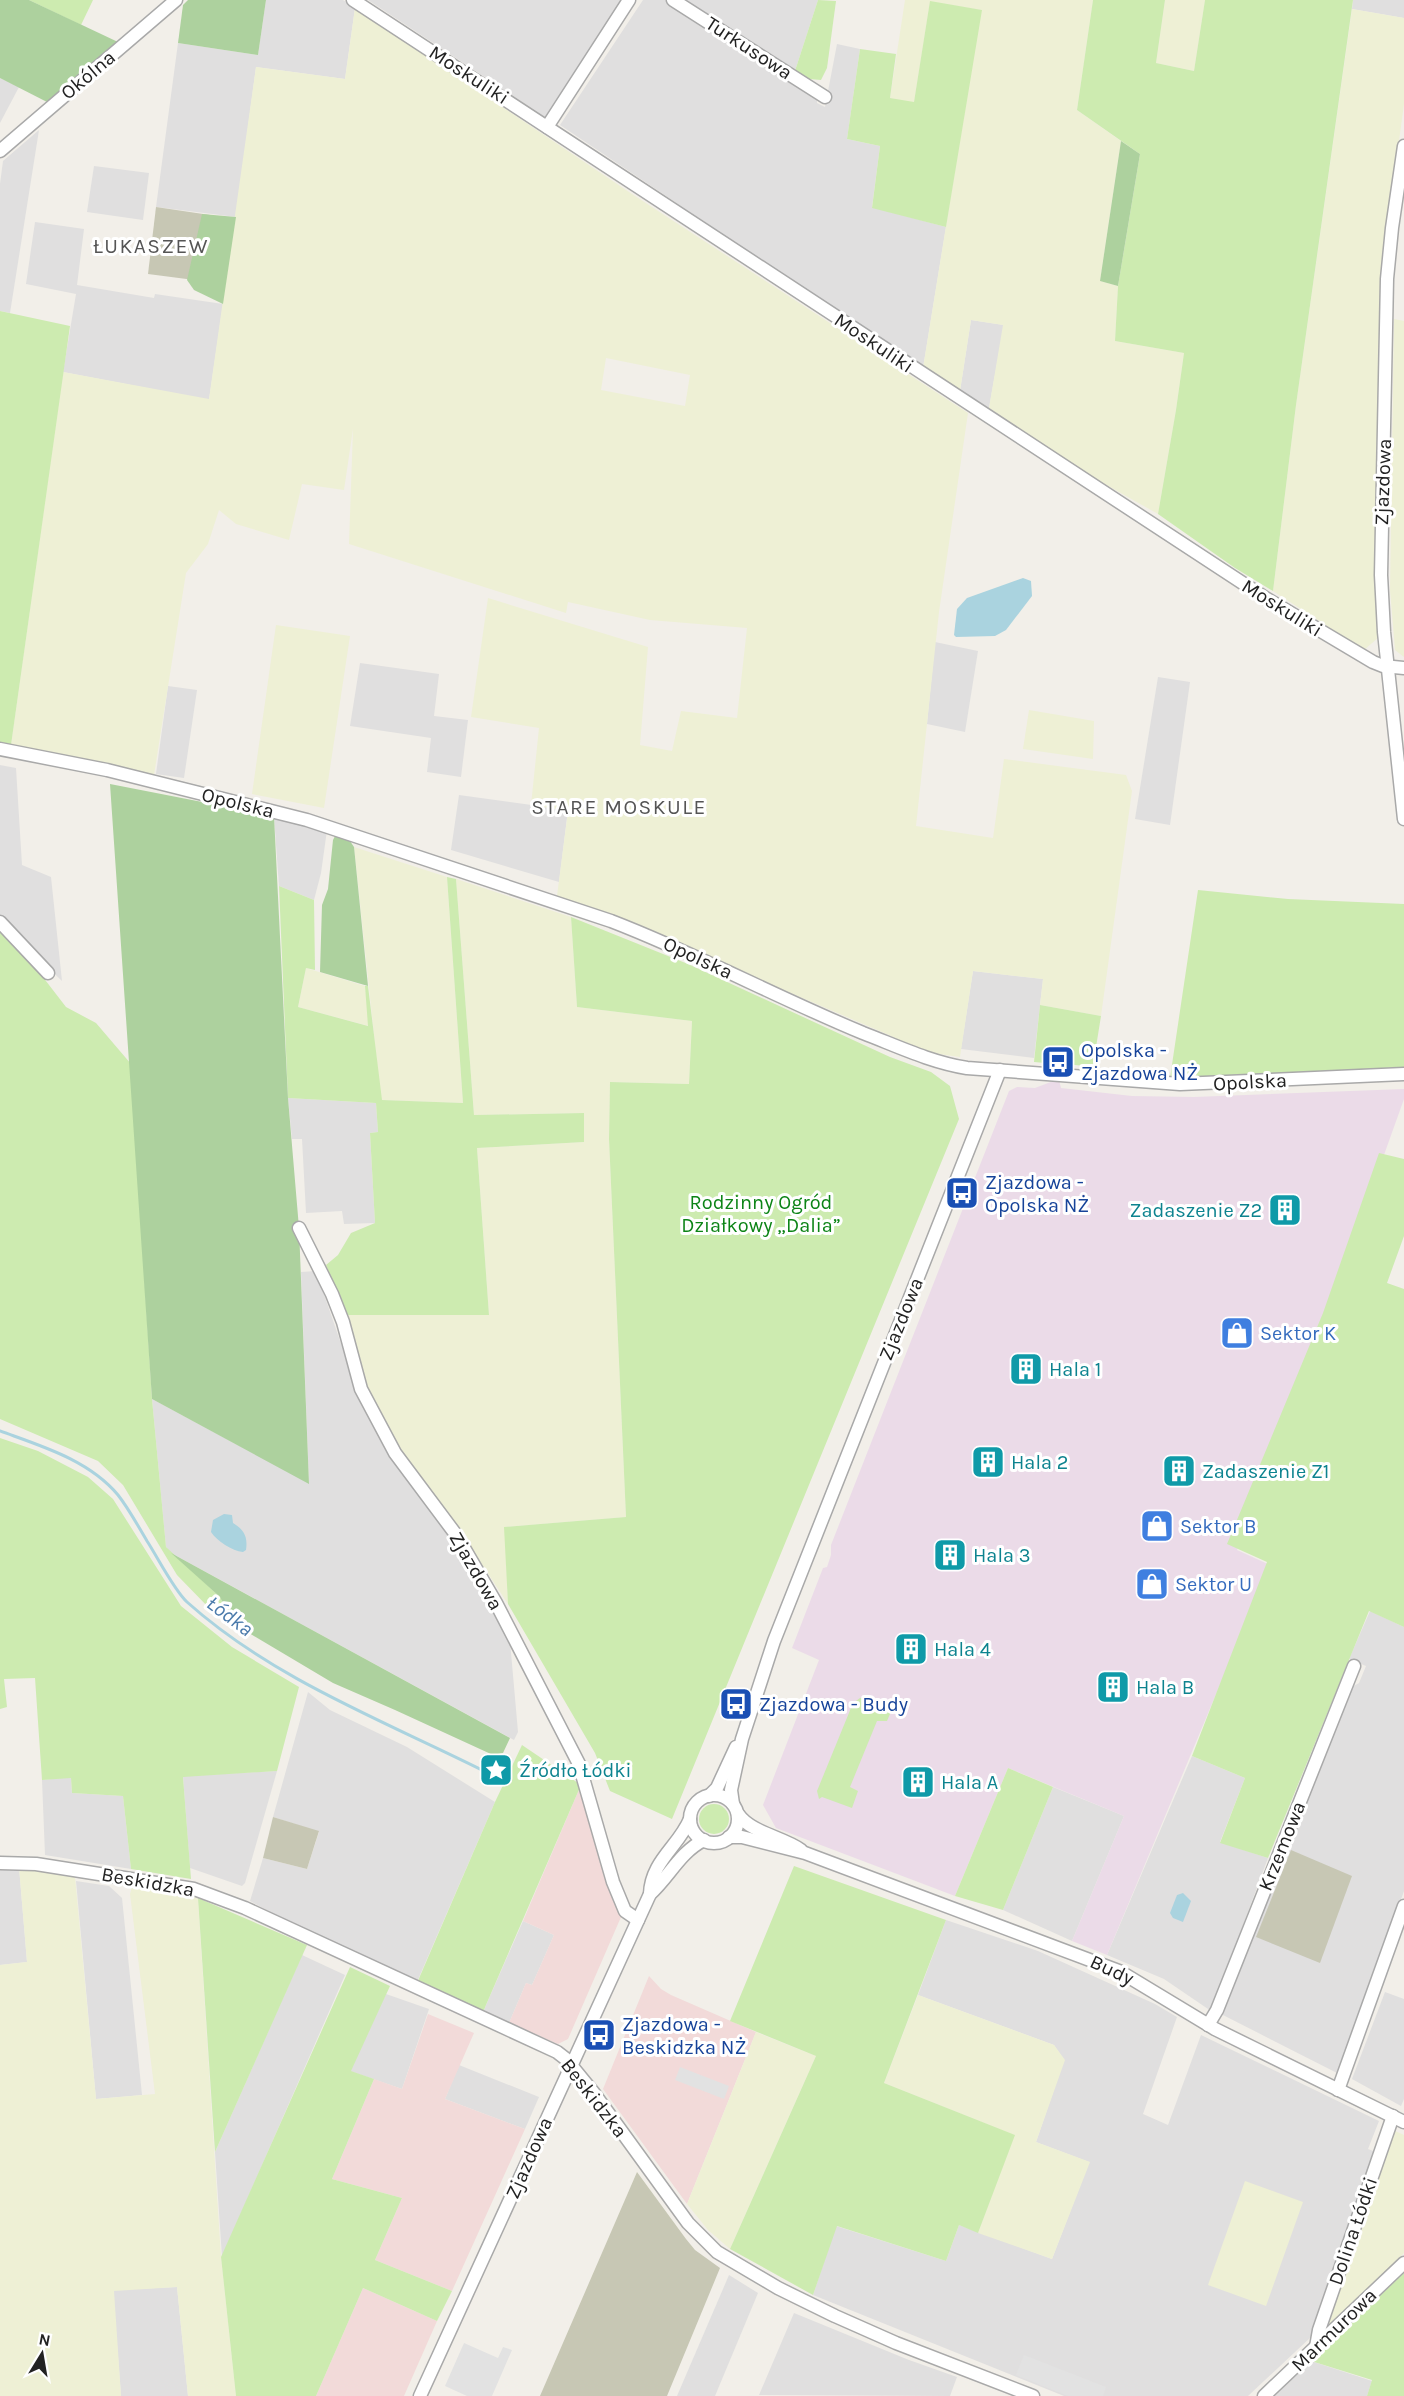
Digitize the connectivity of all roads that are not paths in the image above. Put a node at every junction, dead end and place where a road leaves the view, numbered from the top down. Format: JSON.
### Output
{"nodes":[{"id":1,"x":176,"y":0,"type":"edge"},
{"id":2,"x":353,"y":0,"type":"edge"},
{"id":3,"x":629,"y":0,"type":"edge"},
{"id":4,"x":674,"y":0,"type":"edge"},
{"id":5,"x":825,"y":97,"type":"dead end"},
{"id":6,"x":548,"y":127,"type":"junction"},
{"id":7,"x":1404,"y":146,"type":"edge"},
{"id":8,"x":0,"y":151,"type":"edge"},
{"id":9,"x":1388,"y":666,"type":"junction"},
{"id":10,"x":1404,"y":668,"type":"edge"},
{"id":11,"x":0,"y":749,"type":"edge"},
{"id":12,"x":1404,"y":819,"type":"edge"},
{"id":13,"x":0,"y":922,"type":"edge"},
{"id":14,"x":48,"y":973,"type":"dead end"},
{"id":15,"x":1000,"y":1070,"type":"junction"},
{"id":16,"x":1404,"y":1074,"type":"edge"},
{"id":17,"x":299,"y":1228,"type":"dead end"},
{"id":18,"x":1354,"y":1666,"type":"dead end"},
{"id":19,"x":742,"y":1739,"type":"junction"},
{"id":20,"x":709,"y":1796,"type":"junction"},
{"id":21,"x":735,"y":1809,"type":"junction"},
{"id":22,"x":690,"y":1819,"type":"junction"},
{"id":23,"x":729,"y":1838,"type":"junction"},
{"id":24,"x":704,"y":1840,"type":"junction"},
{"id":25,"x":804,"y":1853,"type":"junction"},
{"id":26,"x":0,"y":1863,"type":"edge"},
{"id":27,"x":650,"y":1894,"type":"junction"},
{"id":28,"x":1404,"y":1906,"type":"edge"},
{"id":29,"x":638,"y":1920,"type":"junction"},
{"id":30,"x":1208,"y":2025,"type":"junction"},
{"id":31,"x":571,"y":2066,"type":"junction"},
{"id":32,"x":1338,"y":2090,"type":"junction"},
{"id":33,"x":1398,"y":2119,"type":"edge"},
{"id":34,"x":1404,"y":2263,"type":"edge"},
{"id":35,"x":1316,"y":2347,"type":"junction"},
{"id":36,"x":420,"y":2396,"type":"edge"},
{"id":37,"x":1034,"y":2396,"type":"edge"},
{"id":38,"x":1264,"y":2396,"type":"edge"}],
"edges":[{"from":1,"to":8,"type":"street","name":"Okólna"},
{"from":2,"to":6,"type":"street","name":"Moskuliki"},
{"from":3,"to":6,"type":"street"},
{"from":4,"to":5,"type":"street","name":"Turkusowa"},
{"from":6,"to":9,"type":"street","name":"Moskuliki"},
{"from":7,"to":9,"type":"street","name":"Zjazdowa"},
{"from":9,"to":10,"type":"street","name":"Moskuliki"},
{"from":9,"to":12,"type":"street","name":"Zjazdowa"},
{"from":11,"to":15,"type":"street","name":"Opolska"},
{"from":13,"to":14,"type":"street"},
{"from":15,"to":16,"type":"street","name":"Opolska"},
{"from":15,"to":19,"type":"street","name":"Zjazdowa"},
{"from":17,"to":29,"type":"street","name":"Zjazdowa"},
{"from":18,"to":30,"type":"street","name":"Krzemowa"},
{"from":19,"to":20,"type":"street","name":"Zjazdowa"},
{"from":19,"to":21,"type":"street","name":"Zjazdowa"},
{"from":20,"to":21,"type":"street"},
{"from":20,"to":22,"type":"street"},
{"from":21,"to":23,"type":"street"},
{"from":21,"to":25,"type":"street","name":"Budy"},
{"from":22,"to":24,"type":"street"},
{"from":22,"to":27,"type":"street","name":"Zjazdowa"},
{"from":23,"to":24,"type":"street"},
{"from":23,"to":25,"type":"street","name":"Budy"},
{"from":24,"to":27,"type":"street","name":"Zjazdowa"},
{"from":25,"to":30,"type":"street","name":"Budy"},
{"from":26,"to":31,"type":"street","name":"Beskidzka"},
{"from":27,"to":29,"type":"street","name":"Zjazdowa"},
{"from":28,"to":32,"type":"street"},
{"from":29,"to":31,"type":"street","name":"Zjazdowa"},
{"from":30,"to":32,"type":"street","name":"Budy"},
{"from":31,"to":36,"type":"street","name":"Zjazdowa"},
{"from":31,"to":37,"type":"street","name":"Beskidzka"},
{"from":32,"to":33,"type":"street","name":"Budy"},
{"from":33,"to":35,"type":"street","name":"Dolina Łódki"},
{"from":34,"to":35,"type":"street","name":"Marmurowa"},
{"from":35,"to":38,"type":"street","name":"Marmurowa"}]}
